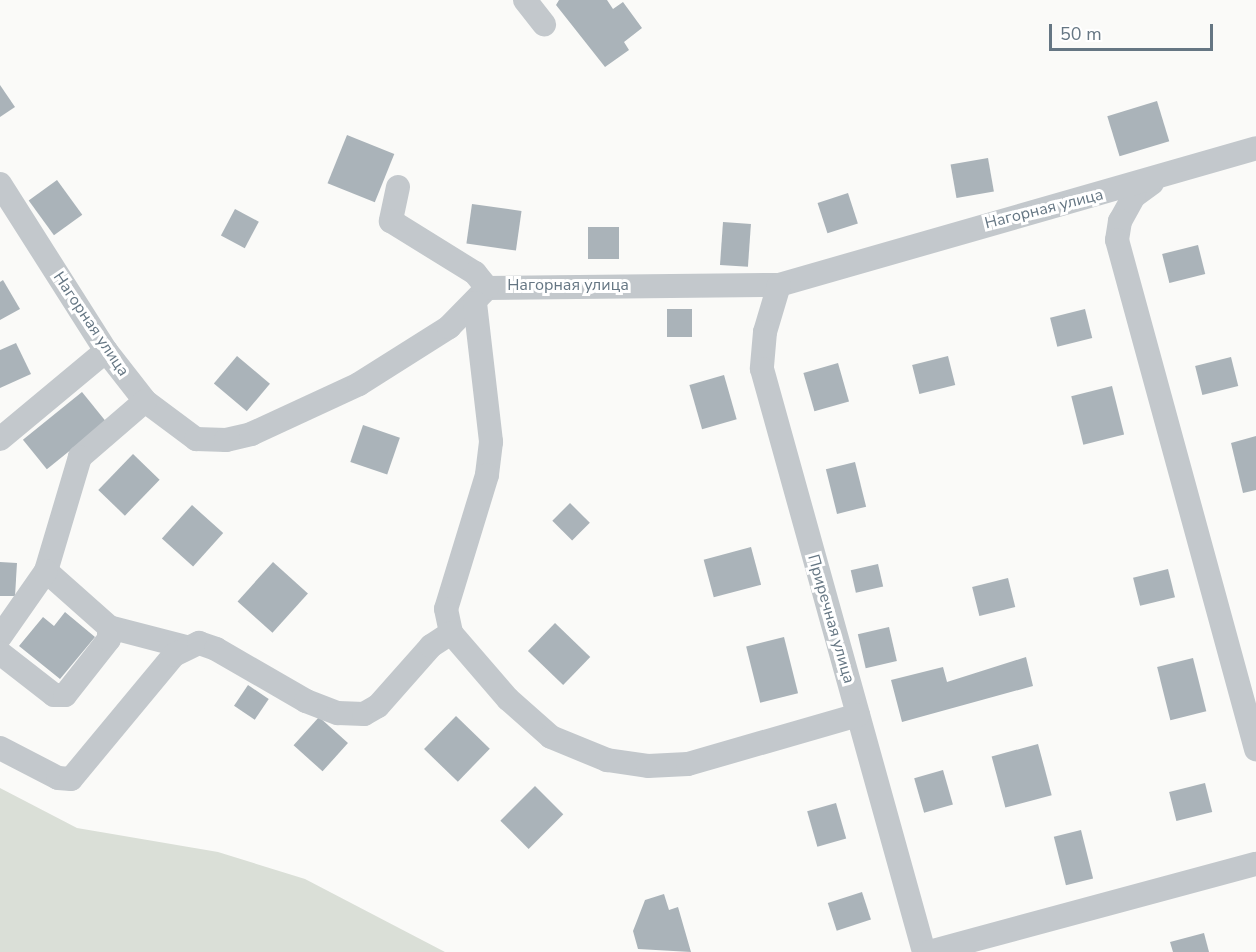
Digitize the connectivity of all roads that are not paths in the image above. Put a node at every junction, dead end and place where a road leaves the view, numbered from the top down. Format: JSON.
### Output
{"nodes":[{"id":1,"x":525,"y":0,"type":"edge"},
{"id":2,"x":544,"y":24,"type":"dead end"},
{"id":3,"x":1256,"y":148,"type":"edge"},
{"id":4,"x":1154,"y":181,"type":"junction"},
{"id":5,"x":0,"y":184,"type":"edge"},
{"id":6,"x":398,"y":187,"type":"dead end"},
{"id":7,"x":779,"y":285,"type":"junction"},
{"id":8,"x":481,"y":296,"type":"junction"},
{"id":9,"x":106,"y":351,"type":"junction"},
{"id":10,"x":145,"y":401,"type":"junction"},
{"id":11,"x":0,"y":439,"type":"edge"},
{"id":12,"x":46,"y":571,"type":"junction"},
{"id":13,"x":109,"y":627,"type":"junction"},
{"id":14,"x":451,"y":633,"type":"junction"},
{"id":15,"x":0,"y":637,"type":"edge"},
{"id":16,"x":186,"y":646,"type":"junction"},
{"id":17,"x":0,"y":653,"type":"edge"},
{"id":18,"x":858,"y":715,"type":"junction"},
{"id":19,"x":0,"y":748,"type":"edge"},
{"id":20,"x":1256,"y":749,"type":"edge"},
{"id":21,"x":1256,"y":864,"type":"edge"},
{"id":22,"x":924,"y":952,"type":"edge"},
{"id":23,"x":929,"y":952,"type":"edge"}],
"edges":[{"from":1,"to":2,"type":"street"},
{"from":3,"to":4,"type":"street","name":"Нагорная улица"},
{"from":4,"to":7,"type":"street","name":"Нагорная улица"},
{"from":4,"to":20,"type":"street"},
{"from":5,"to":9,"type":"street","name":"Нагорная улица"},
{"from":6,"to":8,"type":"street"},
{"from":7,"to":8,"type":"street","name":"Нагорная улица"},
{"from":7,"to":18,"type":"street","name":"Приречная улица"},
{"from":8,"to":10,"type":"street","name":"Нагорная улица"},
{"from":8,"to":14,"type":"street"},
{"from":9,"to":10,"type":"street","name":"Нагорная улица"},
{"from":9,"to":11,"type":"street"},
{"from":10,"to":12,"type":"street"},
{"from":12,"to":13,"type":"street"},
{"from":12,"to":15,"type":"street"},
{"from":13,"to":16,"type":"street"},
{"from":13,"to":17,"type":"street"},
{"from":14,"to":16,"type":"street"},
{"from":14,"to":18,"type":"street"},
{"from":16,"to":19,"type":"street"},
{"from":18,"to":22,"type":"street","name":"Приречная улица"},
{"from":21,"to":23,"type":"street"}]}
